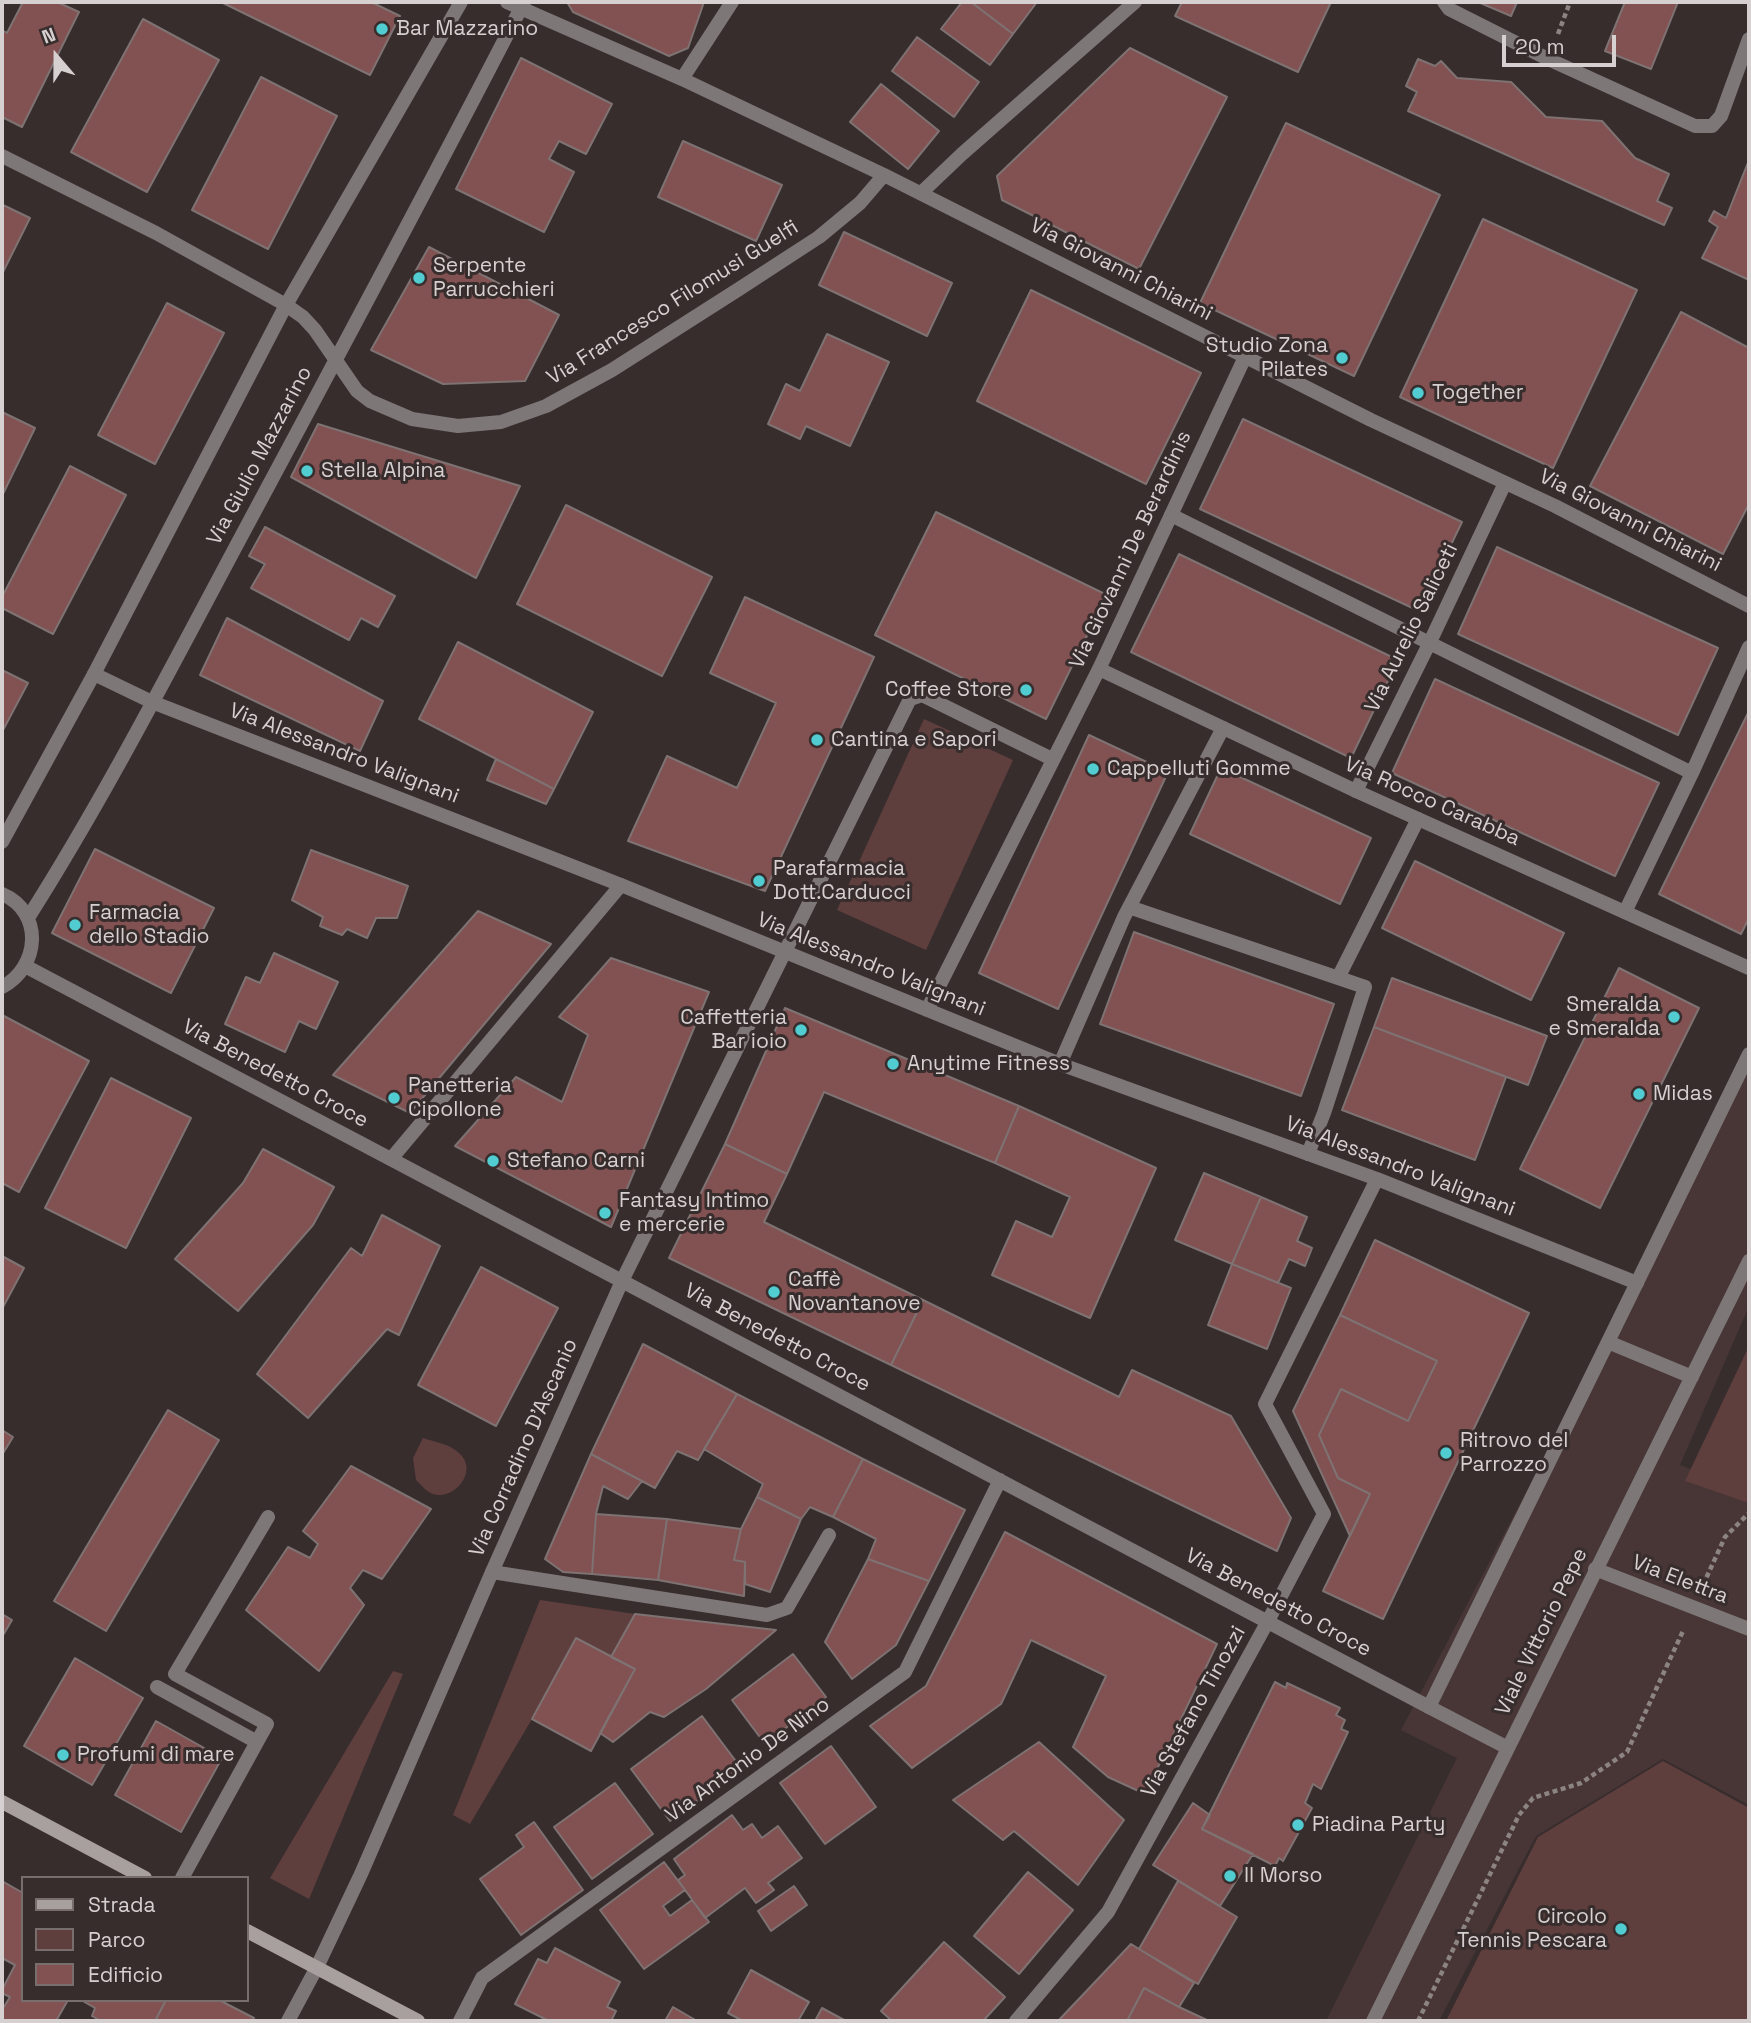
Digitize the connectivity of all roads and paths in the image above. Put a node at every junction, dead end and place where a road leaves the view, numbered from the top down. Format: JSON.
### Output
{"nodes":[{"id":1,"x":461,"y":2,"type":"edge"},
{"id":2,"x":732,"y":2,"type":"edge"},
{"id":3,"x":1135,"y":2,"type":"edge"},
{"id":4,"x":1444,"y":2,"type":"edge"},
{"id":5,"x":1570,"y":2,"type":"edge"},
{"id":6,"x":517,"y":4,"type":"edge"},
{"id":7,"x":1749,"y":39,"type":"edge"},
{"id":8,"x":1548,"y":59,"type":"junction"},
{"id":9,"x":682,"y":79,"type":"junction"},
{"id":10,"x":2,"y":156,"type":"edge"},
{"id":11,"x":884,"y":175,"type":"junction"},
{"id":12,"x":921,"y":194,"type":"junction"},
{"id":13,"x":286,"y":304,"type":"junction"},
{"id":14,"x":1245,"y":357,"type":"junction"},
{"id":15,"x":335,"y":360,"type":"junction"},
{"id":16,"x":1505,"y":483,"type":"junction"},
{"id":17,"x":1171,"y":515,"type":"junction"},
{"id":18,"x":1749,"y":606,"type":"edge"},
{"id":19,"x":1430,"y":642,"type":"junction"},
{"id":20,"x":1749,"y":647,"type":"edge"},
{"id":21,"x":1099,"y":669,"type":"junction"},
{"id":22,"x":94,"y":674,"type":"junction"},
{"id":23,"x":152,"y":702,"type":"junction"},
{"id":24,"x":1223,"y":728,"type":"junction"},
{"id":25,"x":1052,"y":760,"type":"junction"},
{"id":26,"x":1692,"y":773,"type":"junction"},
{"id":27,"x":1356,"y":791,"type":"junction"},
{"id":28,"x":1418,"y":819,"type":"junction"},
{"id":29,"x":2,"y":842,"type":"edge"},
{"id":30,"x":621,"y":885,"type":"junction"},
{"id":31,"x":2,"y":894,"type":"edge"},
{"id":32,"x":1129,"y":907,"type":"junction"},
{"id":33,"x":1625,"y":912,"type":"junction"},
{"id":34,"x":28,"y":918,"type":"junction"},
{"id":35,"x":786,"y":952,"type":"junction"},
{"id":36,"x":25,"y":965,"type":"junction"},
{"id":37,"x":1749,"y":968,"type":"edge"},
{"id":38,"x":1338,"y":978,"type":"junction"},
{"id":39,"x":2,"y":987,"type":"edge"},
{"id":40,"x":928,"y":1010,"type":"junction"},
{"id":41,"x":1749,"y":1054,"type":"edge"},
{"id":42,"x":1060,"y":1064,"type":"junction"},
{"id":43,"x":1308,"y":1154,"type":"junction"},
{"id":44,"x":391,"y":1159,"type":"junction"},
{"id":45,"x":1377,"y":1179,"type":"junction"},
{"id":46,"x":1749,"y":1261,"type":"edge"},
{"id":47,"x":622,"y":1281,"type":"junction"},
{"id":48,"x":1637,"y":1283,"type":"junction"},
{"id":49,"x":1608,"y":1342,"type":"junction"},
{"id":50,"x":1692,"y":1377,"type":"junction"},
{"id":51,"x":1000,"y":1480,"type":"junction"},
{"id":52,"x":1749,"y":1513,"type":"edge"},
{"id":53,"x":268,"y":1517,"type":"dead end"},
{"id":54,"x":829,"y":1535,"type":"dead end"},
{"id":55,"x":1595,"y":1569,"type":"junction"},
{"id":56,"x":492,"y":1572,"type":"junction"},
{"id":57,"x":1693,"y":1609,"type":"junction"},
{"id":58,"x":1268,"y":1621,"type":"junction"},
{"id":59,"x":1749,"y":1629,"type":"edge"},
{"id":60,"x":157,"y":1687,"type":"dead end"},
{"id":61,"x":1430,"y":1707,"type":"junction"},
{"id":62,"x":257,"y":1742,"type":"junction"},
{"id":63,"x":1508,"y":1748,"type":"junction"},
{"id":64,"x":2,"y":1802,"type":"edge"},
{"id":65,"x":141,"y":1876,"type":"edge"},
{"id":66,"x":183,"y":1876,"type":"edge"},
{"id":67,"x":248,"y":1932,"type":"edge"},
{"id":68,"x":317,"y":1968,"type":"junction"},
{"id":69,"x":288,"y":2021,"type":"edge"},
{"id":70,"x":418,"y":2021,"type":"edge"},
{"id":71,"x":460,"y":2021,"type":"edge"},
{"id":72,"x":1016,"y":2021,"type":"edge"},
{"id":73,"x":1373,"y":2021,"type":"edge"},
{"id":74,"x":1418,"y":2021,"type":"edge"}],
"edges":[{"from":1,"to":13,"type":"street"},
{"from":2,"to":9,"type":"street"},
{"from":3,"to":12,"type":"street"},
{"from":4,"to":8,"type":"street"},
{"from":5,"to":8,"type":"path"},
{"from":6,"to":9,"type":"street","name":"Via Giovanni Chiarini"},
{"from":6,"to":15,"type":"street","name":"Via Giulio Mazzarino"},
{"from":7,"to":8,"type":"street"},
{"from":9,"to":11,"type":"street","name":"Via Giovanni Chiarini"},
{"from":10,"to":13,"type":"street","name":"Via Francesco Filomusi Guelfi"},
{"from":11,"to":12,"type":"street","name":"Via Giovanni Chiarini"},
{"from":11,"to":15,"type":"street","name":"Via Francesco Filomusi Guelfi"},
{"from":12,"to":14,"type":"street","name":"Via Giovanni Chiarini"},
{"from":13,"to":15,"type":"street","name":"Via Francesco Filomusi Guelfi"},
{"from":13,"to":22,"type":"street"},
{"from":14,"to":16,"type":"street","name":"Via Giovanni Chiarini"},
{"from":14,"to":17,"type":"street","name":"Via Giovanni De Berardinis"},
{"from":15,"to":23,"type":"street","name":"Via Giulio Mazzarino"},
{"from":16,"to":18,"type":"street","name":"Via Giovanni Chiarini"},
{"from":16,"to":19,"type":"street","name":"Via Aurelio Saliceti"},
{"from":17,"to":19,"type":"street"},
{"from":17,"to":21,"type":"street","name":"Via Giovanni De Berardinis"},
{"from":19,"to":26,"type":"street"},
{"from":19,"to":27,"type":"street","name":"Via Aurelio Saliceti"},
{"from":20,"to":26,"type":"street"},
{"from":21,"to":24,"type":"street","name":"Via Rocco Carabba"},
{"from":21,"to":25,"type":"street","name":"Via Giovanni De Berardinis"},
{"from":22,"to":23,"type":"street","name":"Via Alessandro Valignani"},
{"from":22,"to":29,"type":"street"},
{"from":23,"to":30,"type":"street","name":"Via Alessandro Valignani"},
{"from":23,"to":34,"type":"street","name":"Via Giulio Mazzarino"},
{"from":24,"to":27,"type":"street","name":"Via Rocco Carabba"},
{"from":24,"to":32,"type":"street"},
{"from":25,"to":35,"type":"street","name":"Via Corradino D'Ascanio"},
{"from":25,"to":40,"type":"street","name":"Via Giovanni De Berardinis"},
{"from":26,"to":33,"type":"street"},
{"from":27,"to":28,"type":"street","name":"Via Rocco Carabba"},
{"from":28,"to":33,"type":"street","name":"Via Rocco Carabba"},
{"from":28,"to":38,"type":"street"},
{"from":30,"to":35,"type":"street","name":"Via Alessandro Valignani"},
{"from":30,"to":44,"type":"street"},
{"from":31,"to":34,"type":"street"},
{"from":32,"to":38,"type":"street"},
{"from":32,"to":42,"type":"street"},
{"from":33,"to":37,"type":"street","name":"Via Rocco Carabba"},
{"from":34,"to":36,"type":"street"},
{"from":35,"to":40,"type":"street","name":"Via Alessandro Valignani"},
{"from":35,"to":47,"type":"street","name":"Via Corradino D'Ascanio"},
{"from":36,"to":39,"type":"street"},
{"from":36,"to":44,"type":"street","name":"Via Benedetto Croce"},
{"from":38,"to":43,"type":"street"},
{"from":40,"to":42,"type":"street","name":"Via Alessandro Valignani"},
{"from":41,"to":48,"type":"street"},
{"from":42,"to":43,"type":"street","name":"Via Alessandro Valignani"},
{"from":43,"to":45,"type":"street","name":"Via Alessandro Valignani"},
{"from":44,"to":47,"type":"street","name":"Via Benedetto Croce"},
{"from":45,"to":48,"type":"street","name":"Via Alessandro Valignani"},
{"from":45,"to":58,"type":"street","name":"Via Stefano Tinozzi"},
{"from":46,"to":50,"type":"street","name":"Viale Vittorio Pepe"},
{"from":47,"to":51,"type":"street","name":"Via Benedetto Croce"},
{"from":47,"to":56,"type":"street","name":"Via Corradino D'Ascanio"},
{"from":48,"to":49,"type":"street"},
{"from":49,"to":50,"type":"street"},
{"from":49,"to":61,"type":"street"},
{"from":50,"to":55,"type":"street","name":"Viale Vittorio Pepe"},
{"from":51,"to":58,"type":"street","name":"Via Benedetto Croce"},
{"from":51,"to":71,"type":"street","name":"Via Antonio De Nino"},
{"from":52,"to":57,"type":"path"},
{"from":53,"to":62,"type":"street"},
{"from":54,"to":56,"type":"street"},
{"from":55,"to":57,"type":"street","name":"Via Elettra"},
{"from":55,"to":63,"type":"street","name":"Viale Vittorio Pepe"},
{"from":56,"to":68,"type":"street","name":"Via Corradino D'Ascanio"},
{"from":57,"to":59,"type":"street","name":"Via Elettra"},
{"from":57,"to":74,"type":"path"},
{"from":58,"to":61,"type":"street","name":"Via Benedetto Croce"},
{"from":58,"to":72,"type":"street","name":"Via Stefano Tinozzi"},
{"from":60,"to":62,"type":"street"},
{"from":61,"to":63,"type":"street","name":"Via Benedetto Croce"},
{"from":62,"to":66,"type":"street"},
{"from":63,"to":73,"type":"street","name":"Viale Vittorio Pepe"},
{"from":64,"to":65,"type":"main road"},
{"from":67,"to":68,"type":"main road"},
{"from":68,"to":69,"type":"street","name":"Via Corradino D'Ascanio"},
{"from":68,"to":70,"type":"main road"}]}
